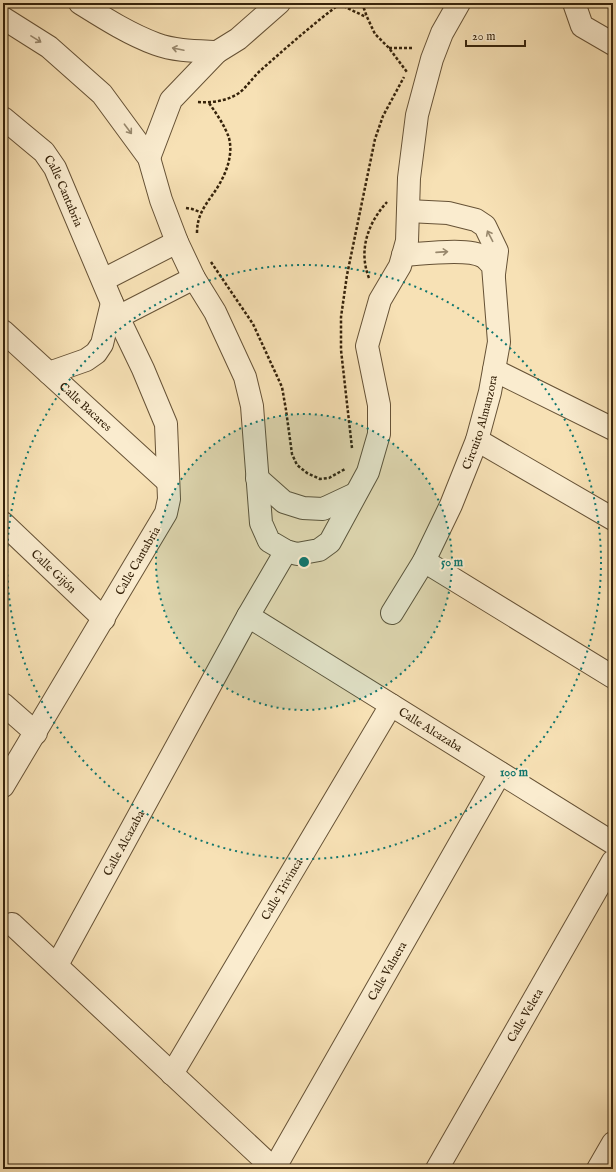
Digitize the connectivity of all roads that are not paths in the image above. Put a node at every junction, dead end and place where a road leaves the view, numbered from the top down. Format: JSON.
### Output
{"nodes":[{"id":1,"x":80,"y":3,"type":"edge"},
{"id":2,"x":279,"y":3,"type":"edge"},
{"id":3,"x":459,"y":3,"type":"edge"},
{"id":4,"x":574,"y":3,"type":"edge"},
{"id":5,"x":3,"y":18,"type":"edge"},
{"id":6,"x":613,"y":44,"type":"edge"},
{"id":7,"x":217,"y":52,"type":"junction"},
{"id":8,"x":3,"y":118,"type":"edge"},
{"id":9,"x":149,"y":158,"type":"junction"},
{"id":10,"x":408,"y":211,"type":"junction"},
{"id":11,"x":187,"y":240,"type":"junction"},
{"id":12,"x":403,"y":255,"type":"junction"},
{"id":13,"x":494,"y":274,"type":"junction"},
{"id":14,"x":194,"y":278,"type":"junction"},
{"id":15,"x":104,"y":280,"type":"junction"},
{"id":16,"x":115,"y":310,"type":"junction"},
{"id":17,"x":3,"y":331,"type":"edge"},
{"id":18,"x":494,"y":370,"type":"junction"},
{"id":19,"x":49,"y":373,"type":"junction"},
{"id":20,"x":613,"y":429,"type":"edge"},
{"id":21,"x":477,"y":440,"type":"junction"},
{"id":22,"x":257,"y":478,"type":"junction"},
{"id":23,"x":168,"y":482,"type":"junction"},
{"id":24,"x":355,"y":494,"type":"junction"},
{"id":25,"x":613,"y":519,"type":"edge"},
{"id":26,"x":3,"y":524,"type":"edge"},
{"id":27,"x":286,"y":551,"type":"junction"},
{"id":28,"x":424,"y":561,"type":"junction"},
{"id":29,"x":392,"y":613,"type":"dead end"},
{"id":30,"x":248,"y":616,"type":"junction"},
{"id":31,"x":104,"y":619,"type":"junction"},
{"id":32,"x":613,"y":677,"type":"edge"},
{"id":33,"x":3,"y":704,"type":"edge"},
{"id":34,"x":391,"y":705,"type":"junction"},
{"id":35,"x":36,"y":732,"type":"junction"},
{"id":36,"x":500,"y":773,"type":"junction"},
{"id":37,"x":3,"y":786,"type":"edge"},
{"id":38,"x":613,"y":843,"type":"edge"},
{"id":39,"x":613,"y":861,"type":"edge"},
{"id":40,"x":12,"y":924,"type":"dead end"},
{"id":41,"x":57,"y":965,"type":"junction"},
{"id":42,"x":172,"y":1074,"type":"junction"},
{"id":43,"x":613,"y":1143,"type":"edge"},
{"id":44,"x":274,"y":1169,"type":"edge"},
{"id":45,"x":436,"y":1169,"type":"edge"},
{"id":46,"x":598,"y":1169,"type":"edge"}],
"edges":[{"from":7,"to":1,"type":"street","one_way":true},
{"from":2,"to":7,"type":"street"},
{"from":3,"to":10,"type":"street"},
{"from":4,"to":6,"type":"street"},
{"from":5,"to":9,"type":"street","one_way":true},
{"from":7,"to":9,"type":"street"},
{"from":8,"to":15,"type":"street","name":"Calle Cantabria"},
{"from":9,"to":11,"type":"street"},
{"from":10,"to":12,"type":"street"},
{"from":13,"to":10,"type":"street","name":"Circuito Almanzora","one_way":true},
{"from":11,"to":14,"type":"street"},
{"from":11,"to":15,"type":"street"},
{"from":12,"to":13,"type":"street","name":"Circuito Almanzora","one_way":true},
{"from":12,"to":24,"type":"street"},
{"from":13,"to":18,"type":"street","name":"Circuito Almanzora"},
{"from":14,"to":16,"type":"street"},
{"from":14,"to":22,"type":"street"},
{"from":15,"to":16,"type":"street","name":"Calle Cantabria"},
{"from":16,"to":19,"type":"street"},
{"from":16,"to":23,"type":"street","name":"Calle Cantabria"},
{"from":17,"to":19,"type":"street","name":"Calle Bacares"},
{"from":18,"to":20,"type":"street"},
{"from":18,"to":21,"type":"street","name":"Circuito Almanzora"},
{"from":19,"to":23,"type":"street","name":"Calle Bacares"},
{"from":21,"to":25,"type":"street"},
{"from":21,"to":28,"type":"street","name":"Circuito Almanzora"},
{"from":22,"to":24,"type":"street"},
{"from":22,"to":27,"type":"street"},
{"from":23,"to":31,"type":"street","name":"Calle Cantabria"},
{"from":24,"to":27,"type":"street"},
{"from":26,"to":31,"type":"street","name":"Calle Gijón"},
{"from":27,"to":30,"type":"street","name":"Calle Alcazaba"},
{"from":28,"to":29,"type":"street","name":"Circuito Almanzora"},
{"from":28,"to":32,"type":"street"},
{"from":30,"to":34,"type":"street","name":"Calle Alcazaba"},
{"from":30,"to":41,"type":"street","name":"Calle Alcazaba"},
{"from":31,"to":35,"type":"street","name":"Calle Cantabria"},
{"from":33,"to":35,"type":"street"},
{"from":34,"to":36,"type":"street","name":"Calle Alcazaba"},
{"from":34,"to":42,"type":"street","name":"Calle Trivinca"},
{"from":35,"to":37,"type":"street","name":"Calle Cantabria"},
{"from":36,"to":38,"type":"street","name":"Calle Alcazaba"},
{"from":36,"to":44,"type":"street","name":"Calle Valnera"},
{"from":39,"to":45,"type":"street","name":"Calle Veleta"},
{"from":40,"to":41,"type":"street"},
{"from":41,"to":42,"type":"street"},
{"from":42,"to":44,"type":"street"},
{"from":43,"to":46,"type":"street"}]}
